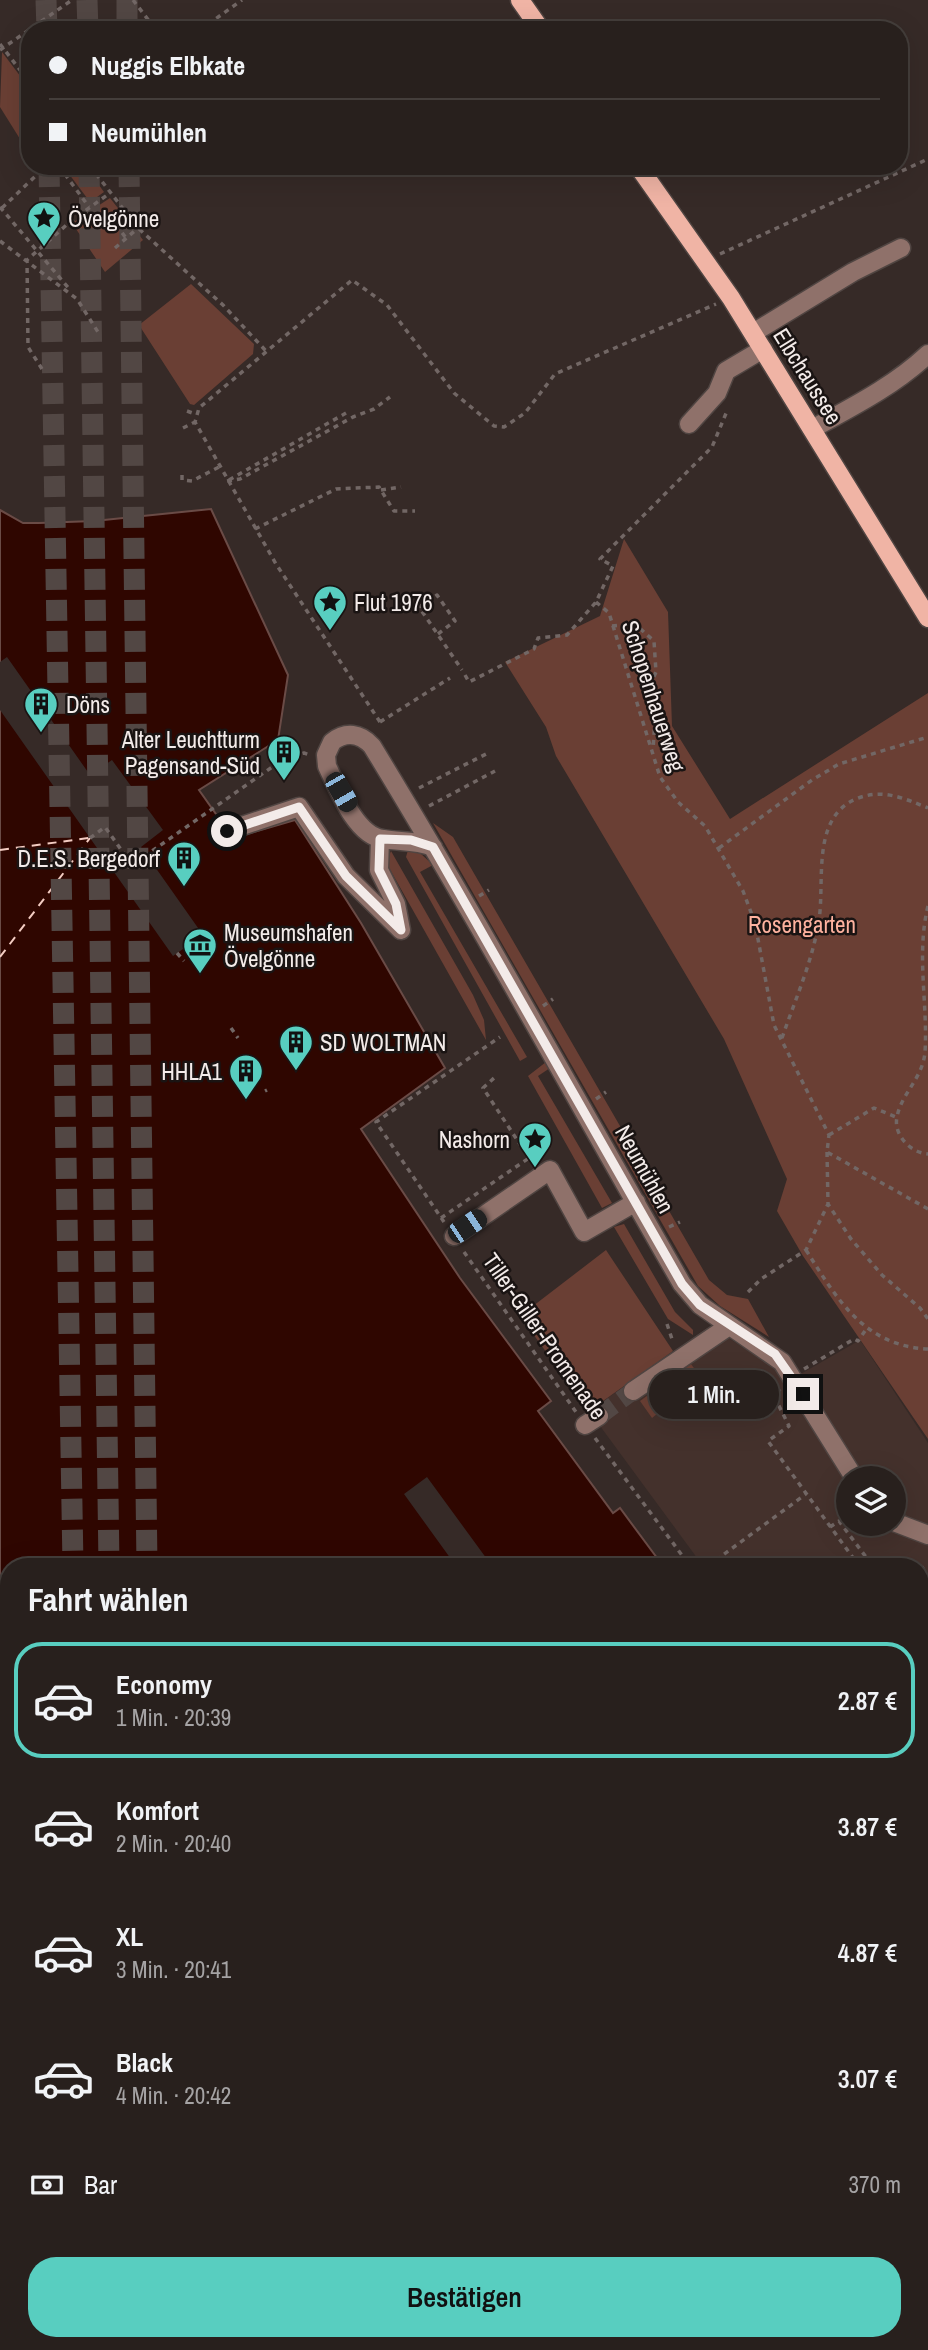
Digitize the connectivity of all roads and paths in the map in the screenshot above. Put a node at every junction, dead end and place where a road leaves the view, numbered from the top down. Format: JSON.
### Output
{"nodes":[{"id":1,"x":72,"y":0,"type":"edge"},
{"id":2,"x":133,"y":0,"type":"edge"},
{"id":3,"x":242,"y":0,"type":"edge"},
{"id":4,"x":520,"y":0,"type":"edge"},
{"id":5,"x":40,"y":21,"type":"edge"},
{"id":6,"x":149,"y":21,"type":"edge"},
{"id":7,"x":213,"y":21,"type":"edge"},
{"id":8,"x":535,"y":21,"type":"edge"},
{"id":9,"x":21,"y":34,"type":"edge"},
{"id":10,"x":1,"y":47,"type":"edge"},
{"id":11,"x":21,"y":72,"type":"edge"},
{"id":12,"x":928,"y":159,"type":"edge"},
{"id":13,"x":908,"y":168,"type":"edge"},
{"id":14,"x":37,"y":175,"type":"edge"},
{"id":15,"x":67,"y":175,"type":"edge"},
{"id":16,"x":97,"y":175,"type":"edge"},
{"id":17,"x":644,"y":175,"type":"edge"},
{"id":18,"x":892,"y":175,"type":"edge"},
{"id":19,"x":110,"y":193,"type":"junction"},
{"id":20,"x":90,"y":207,"type":"junction"},
{"id":21,"x":1,"y":209,"type":"edge"},
{"id":22,"x":110,"y":217,"type":"dead end"},
{"id":23,"x":138,"y":228,"type":"junction"},
{"id":24,"x":126,"y":238,"type":"junction"},
{"id":25,"x":0,"y":240,"type":"edge"},
{"id":26,"x":114,"y":248,"type":"dead end"},
{"id":27,"x":901,"y":248,"type":"dead end"},
{"id":28,"x":37,"y":251,"type":"junction"},
{"id":29,"x":27,"y":260,"type":"junction"},
{"id":30,"x":703,"y":260,"type":"junction"},
{"id":31,"x":730,"y":298,"type":"junction"},
{"id":32,"x":77,"y":299,"type":"junction"},
{"id":33,"x":98,"y":332,"type":"dead end"},
{"id":34,"x":758,"y":341,"type":"junction"},
{"id":35,"x":266,"y":351,"type":"junction"},
{"id":36,"x":928,"y":354,"type":"edge"},
{"id":37,"x":42,"y":369,"type":"dead end"},
{"id":38,"x":390,"y":397,"type":"dead end"},
{"id":39,"x":727,"y":409,"type":"dead end"},
{"id":40,"x":187,"y":411,"type":"dead end"},
{"id":41,"x":346,"y":413,"type":"dead end"},
{"id":42,"x":195,"y":414,"type":"junction"},
{"id":43,"x":195,"y":422,"type":"junction"},
{"id":44,"x":689,"y":424,"type":"dead end"},
{"id":45,"x":183,"y":428,"type":"dead end"},
{"id":46,"x":812,"y":429,"type":"junction"},
{"id":47,"x":219,"y":467,"type":"junction"},
{"id":48,"x":182,"y":475,"type":"dead end"},
{"id":49,"x":227,"y":481,"type":"junction"},
{"id":50,"x":401,"y":487,"type":"dead end"},
{"id":51,"x":381,"y":490,"type":"junction"},
{"id":52,"x":415,"y":511,"type":"dead end"},
{"id":53,"x":255,"y":529,"type":"junction"},
{"id":54,"x":596,"y":602,"type":"junction"},
{"id":55,"x":928,"y":618,"type":"edge"},
{"id":56,"x":612,"y":626,"type":"junction"},
{"id":57,"x":438,"y":634,"type":"junction"},
{"id":58,"x":450,"y":678,"type":"dead end"},
{"id":59,"x":928,"y":737,"type":"edge"},
{"id":60,"x":652,"y":752,"type":"junction"},
{"id":61,"x":488,"y":753,"type":"dead end"},
{"id":62,"x":326,"y":760,"type":"junction"},
{"id":63,"x":495,"y":771,"type":"dead end"},
{"id":64,"x":419,"y":788,"type":"dead end"},
{"id":65,"x":429,"y":806,"type":"dead end"},
{"id":66,"x":928,"y":808,"type":"edge"},
{"id":67,"x":227,"y":831,"type":"dead end"},
{"id":68,"x":90,"y":838,"type":"dead end"},
{"id":69,"x":380,"y":839,"type":"junction"},
{"id":70,"x":433,"y":847,"type":"junction"},
{"id":71,"x":719,"y":848,"type":"junction"},
{"id":72,"x":489,"y":890,"type":"dead end"},
{"id":73,"x":478,"y":896,"type":"dead end"},
{"id":74,"x":928,"y":906,"type":"edge"},
{"id":75,"x":927,"y":942,"type":"edge"},
{"id":76,"x":177,"y":953,"type":"dead end"},
{"id":77,"x":184,"y":961,"type":"dead end"},
{"id":78,"x":553,"y":999,"type":"dead end"},
{"id":79,"x":542,"y":1006,"type":"dead end"},
{"id":80,"x":231,"y":1028,"type":"dead end"},
{"id":81,"x":500,"y":1037,"type":"dead end"},
{"id":82,"x":238,"y":1038,"type":"dead end"},
{"id":83,"x":782,"y":1038,"type":"junction"},
{"id":84,"x":925,"y":1053,"type":"junction"},
{"id":85,"x":928,"y":1058,"type":"edge"},
{"id":86,"x":494,"y":1078,"type":"dead end"},
{"id":87,"x":606,"y":1092,"type":"dead end"},
{"id":88,"x":595,"y":1100,"type":"dead end"},
{"id":89,"x":896,"y":1117,"type":"junction"},
{"id":90,"x":829,"y":1135,"type":"junction"},
{"id":91,"x":632,"y":1138,"type":"dead end"},
{"id":92,"x":621,"y":1145,"type":"dead end"},
{"id":93,"x":827,"y":1152,"type":"junction"},
{"id":94,"x":928,"y":1154,"type":"edge"},
{"id":95,"x":636,"y":1202,"type":"junction"},
{"id":96,"x":828,"y":1204,"type":"junction"},
{"id":97,"x":928,"y":1209,"type":"edge"},
{"id":98,"x":441,"y":1218,"type":"junction"},
{"id":99,"x":680,"y":1222,"type":"dead end"},
{"id":100,"x":667,"y":1227,"type":"dead end"},
{"id":101,"x":454,"y":1236,"type":"junction"},
{"id":102,"x":806,"y":1250,"type":"junction"},
{"id":103,"x":748,"y":1292,"type":"dead end"},
{"id":104,"x":928,"y":1319,"type":"edge"},
{"id":105,"x":729,"y":1326,"type":"junction"},
{"id":106,"x":867,"y":1328,"type":"junction"},
{"id":107,"x":839,"y":1347,"type":"dead end"},
{"id":108,"x":928,"y":1349,"type":"edge"},
{"id":109,"x":633,"y":1391,"type":"tunnel mouth"},
{"id":110,"x":776,"y":1400,"type":"dead end"},
{"id":111,"x":847,"y":1466,"type":"edge"},
{"id":112,"x":806,"y":1494,"type":"junction"},
{"id":113,"x":830,"y":1527,"type":"junction"},
{"id":114,"x":906,"y":1527,"type":"edge"},
{"id":115,"x":928,"y":1535,"type":"edge"},
{"id":116,"x":685,"y":1558,"type":"edge"},
{"id":117,"x":719,"y":1558,"type":"edge"},
{"id":118,"x":853,"y":1558,"type":"edge"},
{"id":119,"x":867,"y":1558,"type":"edge"}],
"edges":[{"from":1,"to":5,"type":"path"},
{"from":2,"to":6,"type":"path"},
{"from":3,"to":7,"type":"path"},
{"from":4,"to":8,"type":"main road"},
{"from":9,"to":10,"type":"path"},
{"from":10,"to":11,"type":"path"},
{"from":12,"to":13,"type":"path"},
{"from":14,"to":21,"type":"path"},
{"from":15,"to":20,"type":"path"},
{"from":16,"to":19,"type":"path"},
{"from":17,"to":30,"type":"main road","name":"Elbchaussee"},
{"from":18,"to":30,"type":"path"},
{"from":19,"to":20,"type":"path"},
{"from":19,"to":23,"type":"path"},
{"from":20,"to":28,"type":"path"},
{"from":21,"to":28,"type":"path"},
{"from":22,"to":24,"type":"path"},
{"from":23,"to":24,"type":"path"},
{"from":23,"to":35,"type":"path"},
{"from":24,"to":26,"type":"path"},
{"from":25,"to":29,"type":"path"},
{"from":27,"to":34,"type":"street"},
{"from":28,"to":29,"type":"path"},
{"from":28,"to":32,"type":"path"},
{"from":29,"to":32,"type":"path"},
{"from":29,"to":37,"type":"path"},
{"from":30,"to":31,"type":"main road","name":"Elbchaussee"},
{"from":31,"to":34,"type":"main road","name":"Elbchaussee"},
{"from":31,"to":35,"type":"path"},
{"from":32,"to":33,"type":"path"},
{"from":34,"to":44,"type":"street"},
{"from":34,"to":46,"type":"main road","name":"Elbchaussee"},
{"from":35,"to":42,"type":"path"},
{"from":36,"to":46,"type":"street"},
{"from":38,"to":49,"type":"path"},
{"from":39,"to":54,"type":"path"},
{"from":40,"to":42,"type":"path"},
{"from":41,"to":49,"type":"path"},
{"from":42,"to":43,"type":"path"},
{"from":43,"to":45,"type":"path"},
{"from":43,"to":47,"type":"path"},
{"from":46,"to":55,"type":"main road","name":"Elbchaussee"},
{"from":47,"to":48,"type":"path"},
{"from":47,"to":49,"type":"path"},
{"from":49,"to":53,"type":"path"},
{"from":50,"to":51,"type":"path"},
{"from":51,"to":52,"type":"path"},
{"from":51,"to":53,"type":"path"},
{"from":53,"to":58,"type":"path"},
{"from":54,"to":56,"type":"path","name":"Schopenhauerweg"},
{"from":54,"to":57,"type":"path"},
{"from":56,"to":60,"type":"path","name":"Schopenhauerweg"},
{"from":56,"to":60,"type":"path"},
{"from":57,"to":57,"type":"path"},
{"from":59,"to":71,"type":"path"},
{"from":60,"to":71,"type":"path","name":"Schopenhauerweg"},
{"from":61,"to":64,"type":"path"},
{"from":62,"to":68,"type":"path"},
{"from":62,"to":69,"type":"street"},
{"from":62,"to":70,"type":"street","name":"Neumühlen"},
{"from":63,"to":65,"type":"path"},
{"from":66,"to":83,"type":"path"},
{"from":67,"to":69,"type":"street"},
{"from":69,"to":70,"type":"street"},
{"from":70,"to":95,"type":"street","name":"Neumühlen"},
{"from":71,"to":83,"type":"path","name":"Schopenhauerweg"},
{"from":72,"to":73,"type":"path"},
{"from":74,"to":75,"type":"path"},
{"from":75,"to":84,"type":"path"},
{"from":76,"to":77,"type":"path"},
{"from":78,"to":79,"type":"path"},
{"from":80,"to":82,"type":"path"},
{"from":81,"to":98,"type":"path","name":"Tiller-Giller-Promenade"},
{"from":83,"to":90,"type":"path","name":"Schopenhauerweg"},
{"from":84,"to":85,"type":"path"},
{"from":84,"to":89,"type":"path"},
{"from":86,"to":98,"type":"path"},
{"from":87,"to":88,"type":"path"},
{"from":89,"to":90,"type":"path"},
{"from":89,"to":94,"type":"path"},
{"from":90,"to":93,"type":"path"},
{"from":91,"to":92,"type":"path"},
{"from":93,"to":96,"type":"path"},
{"from":93,"to":97,"type":"path"},
{"from":95,"to":101,"type":"street"},
{"from":95,"to":105,"type":"street","name":"Neumühlen"},
{"from":96,"to":102,"type":"path"},
{"from":96,"to":104,"type":"path"},
{"from":98,"to":101,"type":"path","name":"Tiller-Giller-Promenade"},
{"from":99,"to":100,"type":"path"},
{"from":101,"to":116,"type":"path","name":"Tiller-Giller-Promenade"},
{"from":102,"to":103,"type":"path"},
{"from":102,"to":106,"type":"path"},
{"from":105,"to":109,"type":"street"},
{"from":105,"to":111,"type":"street","name":"Neumühlen"},
{"from":106,"to":107,"type":"path"},
{"from":106,"to":108,"type":"path"},
{"from":110,"to":112,"type":"path"},
{"from":112,"to":113,"type":"path"},
{"from":112,"to":117,"type":"path"},
{"from":113,"to":118,"type":"path"},
{"from":113,"to":119,"type":"path"},
{"from":114,"to":115,"type":"street"}]}
